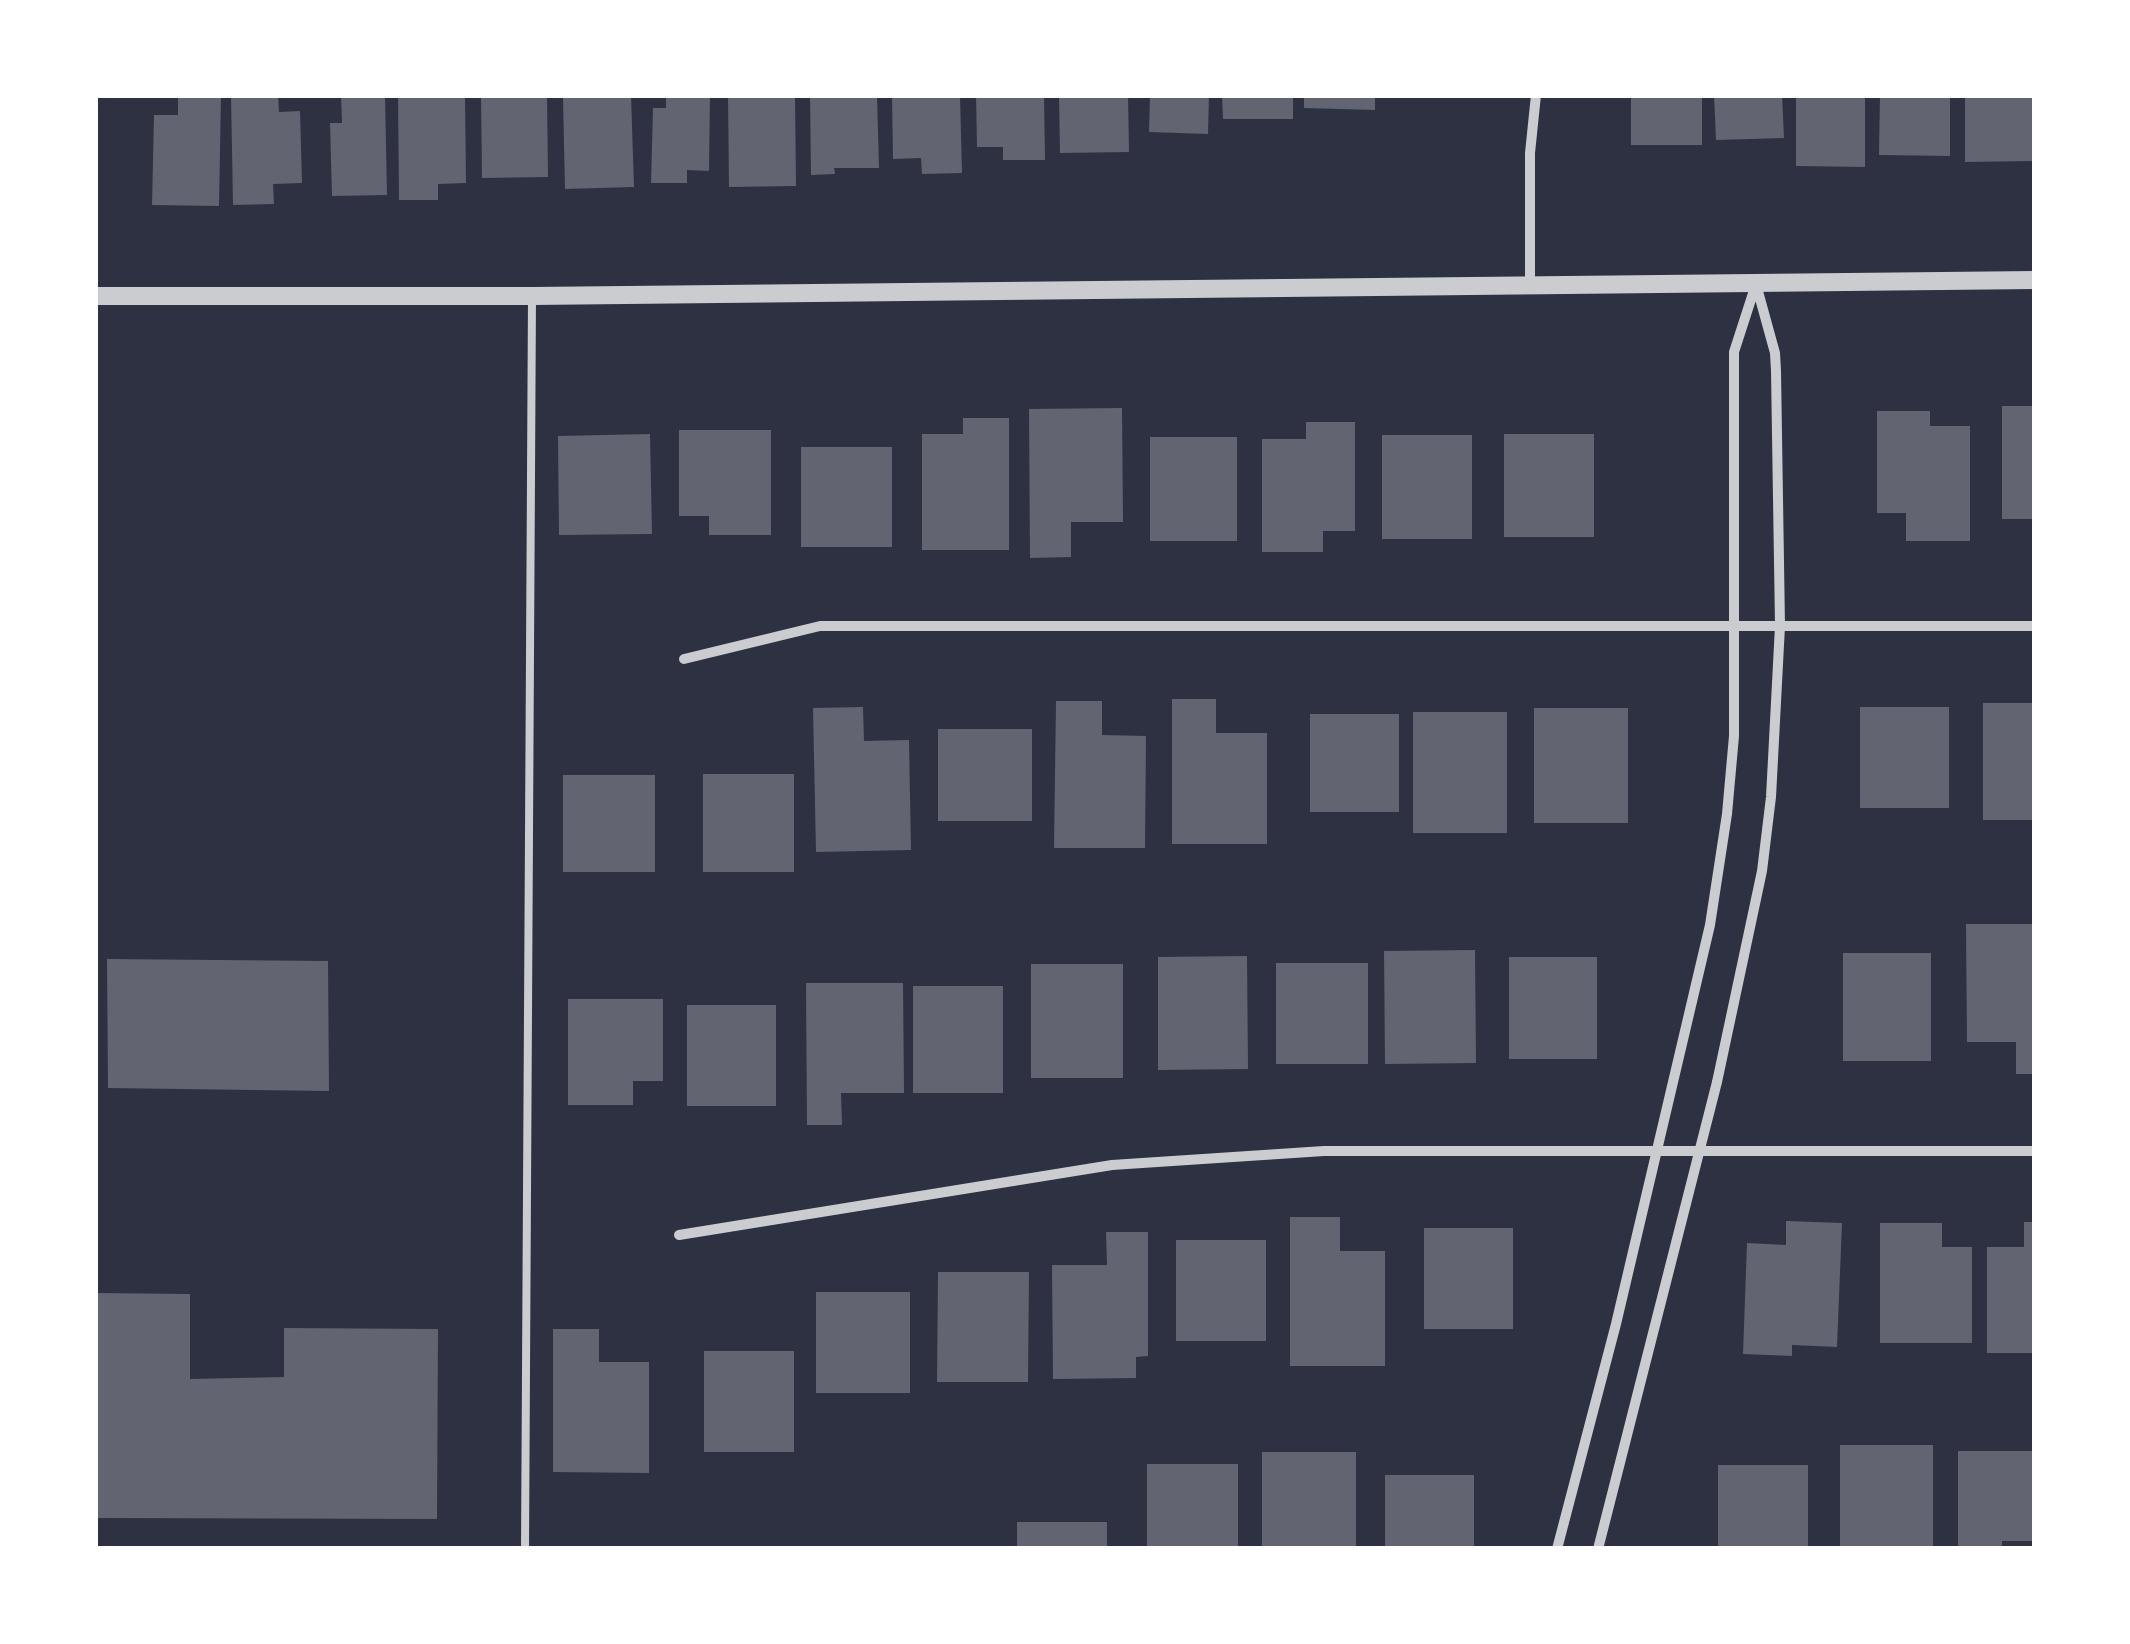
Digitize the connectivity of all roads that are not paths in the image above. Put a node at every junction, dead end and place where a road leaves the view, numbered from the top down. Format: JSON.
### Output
{"nodes":[{"id":1,"x":1536,"y":95,"type":"edge"},
{"id":2,"x":2035,"y":280,"type":"edge"},
{"id":3,"x":1756,"y":284,"type":"junction"},
{"id":4,"x":1530,"y":286,"type":"junction"},
{"id":5,"x":95,"y":296,"type":"edge"},
{"id":6,"x":532,"y":296,"type":"junction"},
{"id":7,"x":1735,"y":626,"type":"junction"},
{"id":8,"x":1780,"y":626,"type":"junction"},
{"id":9,"x":2035,"y":626,"type":"edge"},
{"id":10,"x":684,"y":659,"type":"dead end"},
{"id":11,"x":1658,"y":1151,"type":"junction"},
{"id":12,"x":1700,"y":1151,"type":"junction"},
{"id":13,"x":2035,"y":1151,"type":"edge"},
{"id":14,"x":680,"y":1235,"type":"dead end"},
{"id":15,"x":526,"y":1549,"type":"edge"},
{"id":16,"x":1557,"y":1549,"type":"edge"},
{"id":17,"x":1598,"y":1549,"type":"edge"}],
"edges":[{"from":1,"to":4,"type":"street"},
{"from":2,"to":3,"type":"street"},
{"from":3,"to":4,"type":"street"},
{"from":3,"to":7,"type":"street"},
{"from":3,"to":8,"type":"street"},
{"from":4,"to":6,"type":"street"},
{"from":5,"to":6,"type":"street"},
{"from":6,"to":15,"type":"lane"},
{"from":7,"to":8,"type":"street"},
{"from":7,"to":10,"type":"street"},
{"from":7,"to":11,"type":"street"},
{"from":8,"to":9,"type":"street"},
{"from":8,"to":12,"type":"street"},
{"from":11,"to":12,"type":"street"},
{"from":11,"to":14,"type":"street"},
{"from":11,"to":16,"type":"street"},
{"from":12,"to":13,"type":"street"},
{"from":12,"to":17,"type":"street"}]}
